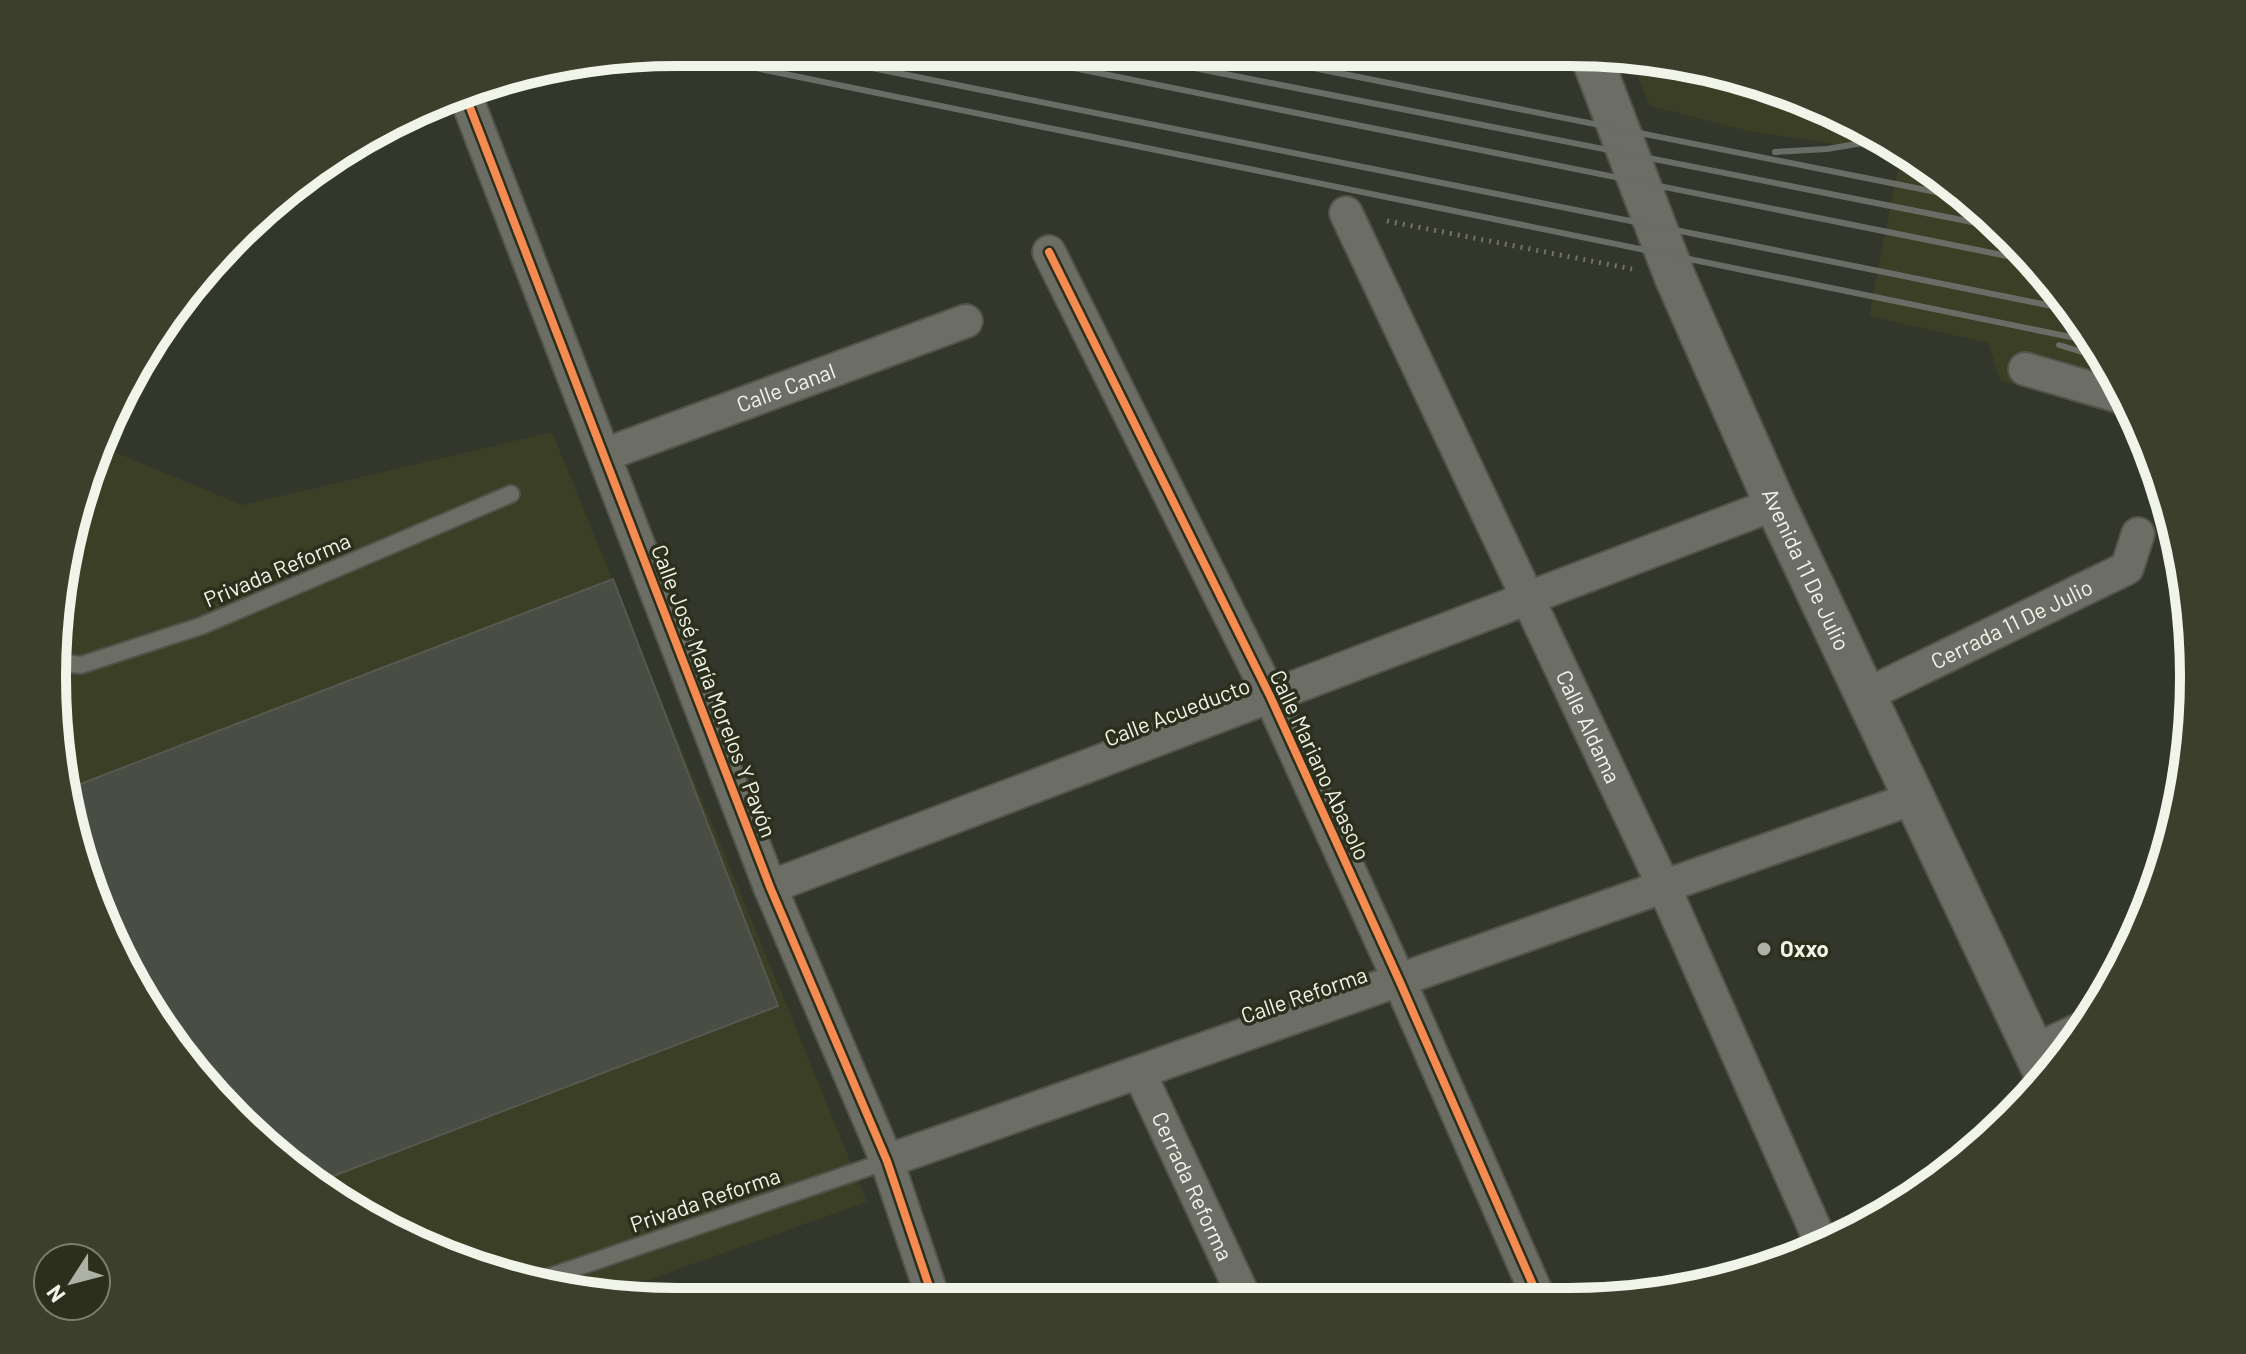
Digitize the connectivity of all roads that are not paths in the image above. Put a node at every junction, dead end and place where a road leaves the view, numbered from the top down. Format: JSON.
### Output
{"nodes":[{"id":1,"x":1595,"y":67,"type":"edge"},
{"id":2,"x":468,"y":103,"type":"edge"},
{"id":3,"x":1346,"y":213,"type":"road end"},
{"id":4,"x":1049,"y":252,"type":"dead end"},
{"id":5,"x":966,"y":321,"type":"dead end"},
{"id":6,"x":2025,"y":369,"type":"dead end"},
{"id":7,"x":2110,"y":394,"type":"edge"},
{"id":8,"x":604,"y":455,"type":"junction"},
{"id":9,"x":511,"y":494,"type":"dead end"},
{"id":10,"x":1775,"y":504,"type":"junction"},
{"id":11,"x":2138,"y":534,"type":"dead end"},
{"id":12,"x":1527,"y":600,"type":"junction"},
{"id":13,"x":66,"y":663,"type":"edge"},
{"id":14,"x":1866,"y":695,"type":"junction"},
{"id":15,"x":1270,"y":696,"type":"junction"},
{"id":16,"x":1914,"y":798,"type":"junction"},
{"id":17,"x":770,"y":887,"type":"junction"},
{"id":18,"x":1664,"y":887,"type":"junction"},
{"id":19,"x":1399,"y":980,"type":"junction"},
{"id":20,"x":2040,"y":1064,"type":"edge"},
{"id":21,"x":1139,"y":1072,"type":"junction"},
{"id":22,"x":887,"y":1161,"type":"junction"},
{"id":23,"x":1817,"y":1235,"type":"edge"},
{"id":24,"x":554,"y":1275,"type":"edge"},
{"id":25,"x":930,"y":1288,"type":"edge"},
{"id":26,"x":1240,"y":1288,"type":"edge"},
{"id":27,"x":1534,"y":1288,"type":"edge"}],
"edges":[{"from":1,"to":10,"type":"street","name":"Avenida 11 De Julio"},
{"from":2,"to":8,"type":"street","name":"Calle José María Morelos Y Pavón"},
{"from":3,"to":12,"type":"street","name":"Calle Aldama"},
{"from":4,"to":15,"type":"street","name":"Calle Mariano Abasolo"},
{"from":5,"to":8,"type":"street","name":"Calle Canal"},
{"from":6,"to":7,"type":"street"},
{"from":8,"to":17,"type":"street","name":"Calle José María Morelos Y Pavón"},
{"from":9,"to":13,"type":"lane","name":"Privada Reforma"},
{"from":10,"to":12,"type":"street","name":"Calle Acueducto"},
{"from":10,"to":14,"type":"street","name":"Avenida 11 De Julio"},
{"from":11,"to":14,"type":"street","name":"Cerrada 11 De Julio"},
{"from":12,"to":15,"type":"street","name":"Calle Acueducto"},
{"from":12,"to":18,"type":"street","name":"Calle Aldama"},
{"from":14,"to":16,"type":"street","name":"Avenida 11 De Julio"},
{"from":15,"to":17,"type":"street","name":"Calle Acueducto"},
{"from":15,"to":19,"type":"street","name":"Calle Mariano Abasolo"},
{"from":16,"to":18,"type":"street","name":"Calle Reforma"},
{"from":16,"to":20,"type":"street","name":"Avenida 11 De Julio"},
{"from":17,"to":22,"type":"street","name":"Calle José María Morelos Y Pavón"},
{"from":18,"to":19,"type":"street","name":"Calle Reforma"},
{"from":18,"to":23,"type":"street","name":"Calle Aldama"},
{"from":19,"to":21,"type":"street","name":"Calle Reforma"},
{"from":19,"to":27,"type":"street","name":"Calle Mariano Abasolo"},
{"from":21,"to":22,"type":"street","name":"Calle Reforma"},
{"from":21,"to":26,"type":"street","name":"Cerrada Reforma"},
{"from":22,"to":24,"type":"lane","name":"Privada Reforma"},
{"from":22,"to":25,"type":"street","name":"Calle José María Morelos Y Pavón"}]}
